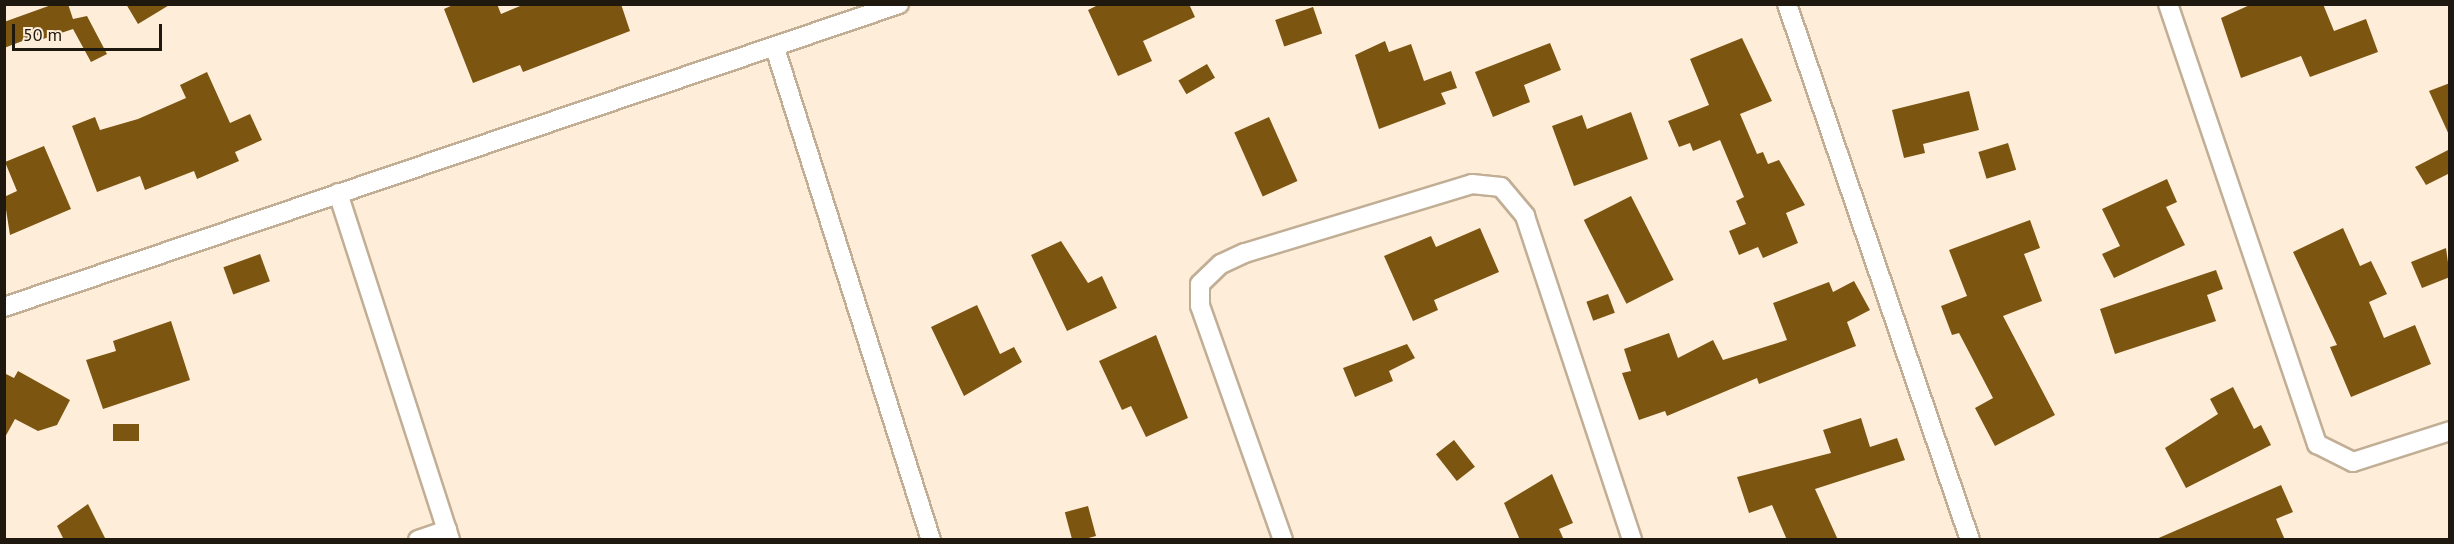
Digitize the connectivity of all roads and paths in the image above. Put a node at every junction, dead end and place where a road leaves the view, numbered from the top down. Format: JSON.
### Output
{"nodes":[{"id":1,"x":899,"y":4,"type":"edge"},
{"id":2,"x":1787,"y":4,"type":"edge"},
{"id":3,"x":2168,"y":4,"type":"edge"},
{"id":4,"x":775,"y":48,"type":"junction"},
{"id":5,"x":338,"y":193,"type":"junction"},
{"id":6,"x":4,"y":307,"type":"edge"},
{"id":7,"x":2450,"y":431,"type":"edge"},
{"id":8,"x":449,"y":535,"type":"edge"},
{"id":9,"x":418,"y":540,"type":"edge"},
{"id":10,"x":931,"y":540,"type":"edge"},
{"id":11,"x":1283,"y":540,"type":"edge"},
{"id":12,"x":1632,"y":540,"type":"edge"},
{"id":13,"x":1970,"y":540,"type":"edge"}],
"edges":[{"from":1,"to":4,"type":"street"},
{"from":2,"to":13,"type":"street"},
{"from":3,"to":7,"type":"street"},
{"from":4,"to":5,"type":"street"},
{"from":4,"to":10,"type":"street"},
{"from":5,"to":6,"type":"street"},
{"from":5,"to":8,"type":"street"},
{"from":8,"to":9,"type":"street"},
{"from":11,"to":12,"type":"street"}]}
